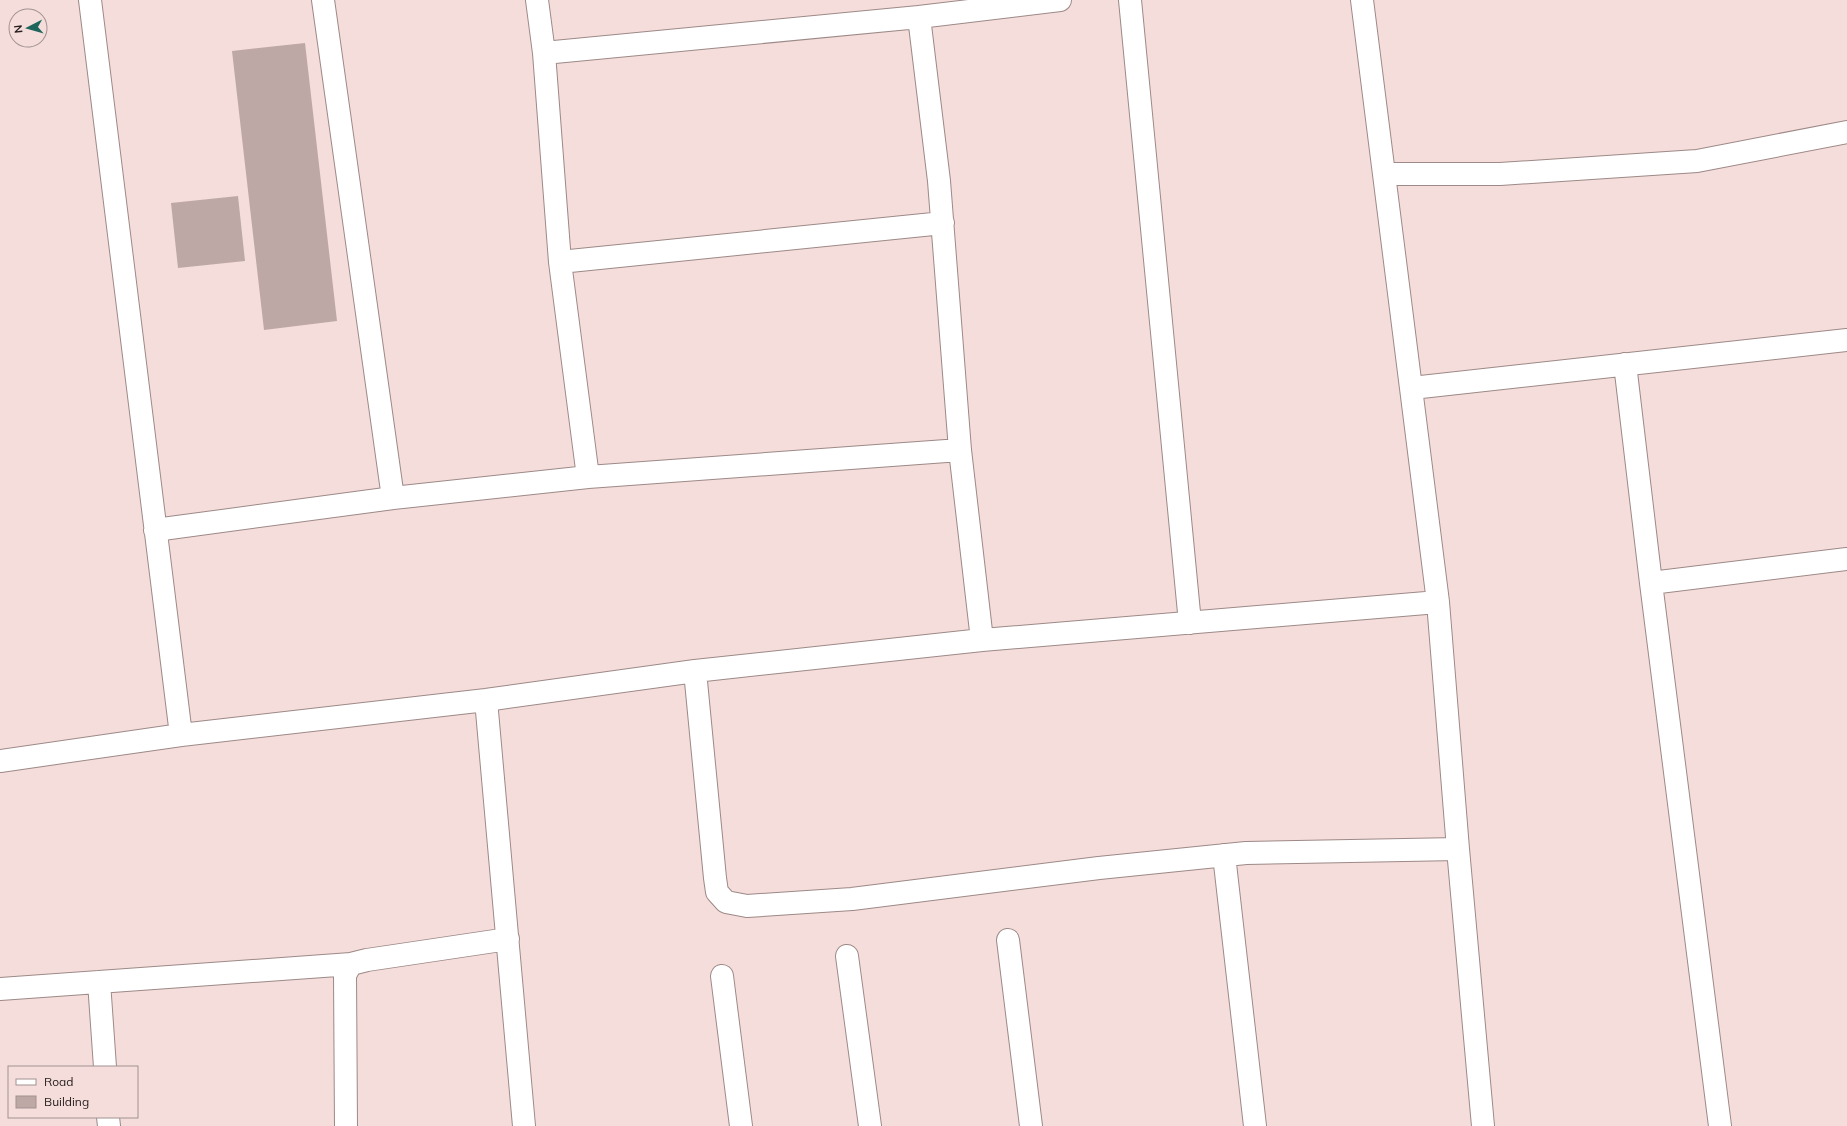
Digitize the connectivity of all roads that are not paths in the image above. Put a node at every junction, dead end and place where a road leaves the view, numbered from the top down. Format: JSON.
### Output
{"nodes":[{"id":1,"x":90,"y":0,"type":"edge"},
{"id":2,"x":323,"y":0,"type":"edge"},
{"id":3,"x":536,"y":0,"type":"edge"},
{"id":4,"x":1060,"y":0,"type":"edge"},
{"id":5,"x":1130,"y":0,"type":"edge"},
{"id":6,"x":1362,"y":0,"type":"edge"},
{"id":7,"x":919,"y":17,"type":"junction"},
{"id":8,"x":544,"y":53,"type":"junction"},
{"id":9,"x":1847,"y":132,"type":"edge"},
{"id":10,"x":1385,"y":174,"type":"junction"},
{"id":11,"x":943,"y":224,"type":"junction"},
{"id":12,"x":560,"y":262,"type":"junction"},
{"id":13,"x":1847,"y":340,"type":"edge"},
{"id":14,"x":1625,"y":364,"type":"junction"},
{"id":15,"x":1412,"y":388,"type":"junction"},
{"id":16,"x":960,"y":450,"type":"junction"},
{"id":17,"x":588,"y":477,"type":"junction"},
{"id":18,"x":393,"y":498,"type":"junction"},
{"id":19,"x":155,"y":530,"type":"junction"},
{"id":20,"x":1847,"y":559,"type":"edge"},
{"id":21,"x":1651,"y":583,"type":"junction"},
{"id":22,"x":1438,"y":602,"type":"junction"},
{"id":23,"x":1190,"y":623,"type":"junction"},
{"id":24,"x":982,"y":640,"type":"junction"},
{"id":25,"x":695,"y":670,"type":"junction"},
{"id":26,"x":486,"y":700,"type":"junction"},
{"id":27,"x":181,"y":735,"type":"junction"},
{"id":28,"x":0,"y":760,"type":"edge"},
{"id":29,"x":1458,"y":849,"type":"junction"},
{"id":30,"x":1224,"y":855,"type":"junction"},
{"id":31,"x":508,"y":939,"type":"junction"},
{"id":32,"x":1008,"y":940,"type":"dead end"},
{"id":33,"x":847,"y":956,"type":"dead end"},
{"id":34,"x":351,"y":964,"type":"junction"},
{"id":35,"x":722,"y":976,"type":"dead end"},
{"id":36,"x":99,"y":982,"type":"junction"},
{"id":37,"x":0,"y":989,"type":"edge"},
{"id":38,"x":105,"y":1066,"type":"edge"},
{"id":39,"x":346,"y":1126,"type":"edge"},
{"id":40,"x":524,"y":1126,"type":"edge"},
{"id":41,"x":741,"y":1126,"type":"edge"},
{"id":42,"x":870,"y":1126,"type":"edge"},
{"id":43,"x":1031,"y":1126,"type":"edge"},
{"id":44,"x":1256,"y":1126,"type":"edge"},
{"id":45,"x":1483,"y":1126,"type":"edge"},
{"id":46,"x":1720,"y":1126,"type":"edge"}],
"edges":[{"from":1,"to":19,"type":"street"},
{"from":2,"to":18,"type":"street"},
{"from":3,"to":8,"type":"street"},
{"from":4,"to":7,"type":"street"},
{"from":5,"to":23,"type":"street"},
{"from":6,"to":10,"type":"street"},
{"from":7,"to":8,"type":"street"},
{"from":7,"to":11,"type":"street"},
{"from":8,"to":12,"type":"street"},
{"from":9,"to":10,"type":"street"},
{"from":10,"to":15,"type":"street"},
{"from":11,"to":12,"type":"street"},
{"from":11,"to":16,"type":"street"},
{"from":12,"to":17,"type":"street"},
{"from":13,"to":14,"type":"street"},
{"from":14,"to":15,"type":"street"},
{"from":14,"to":21,"type":"street"},
{"from":15,"to":22,"type":"street"},
{"from":16,"to":17,"type":"street"},
{"from":16,"to":24,"type":"street"},
{"from":17,"to":18,"type":"street"},
{"from":18,"to":19,"type":"street"},
{"from":19,"to":27,"type":"street"},
{"from":20,"to":21,"type":"street"},
{"from":21,"to":46,"type":"street"},
{"from":22,"to":23,"type":"street"},
{"from":22,"to":29,"type":"street"},
{"from":23,"to":24,"type":"street"},
{"from":24,"to":25,"type":"street"},
{"from":25,"to":26,"type":"street"},
{"from":25,"to":30,"type":"street"},
{"from":26,"to":27,"type":"street"},
{"from":26,"to":31,"type":"street"},
{"from":27,"to":28,"type":"street"},
{"from":29,"to":30,"type":"street"},
{"from":29,"to":45,"type":"street"},
{"from":30,"to":44,"type":"street"},
{"from":31,"to":34,"type":"street"},
{"from":31,"to":40,"type":"street"},
{"from":32,"to":43,"type":"street"},
{"from":33,"to":42,"type":"street"},
{"from":34,"to":36,"type":"street"},
{"from":34,"to":39,"type":"street"},
{"from":35,"to":41,"type":"street"},
{"from":36,"to":37,"type":"street"},
{"from":36,"to":38,"type":"street"}]}
